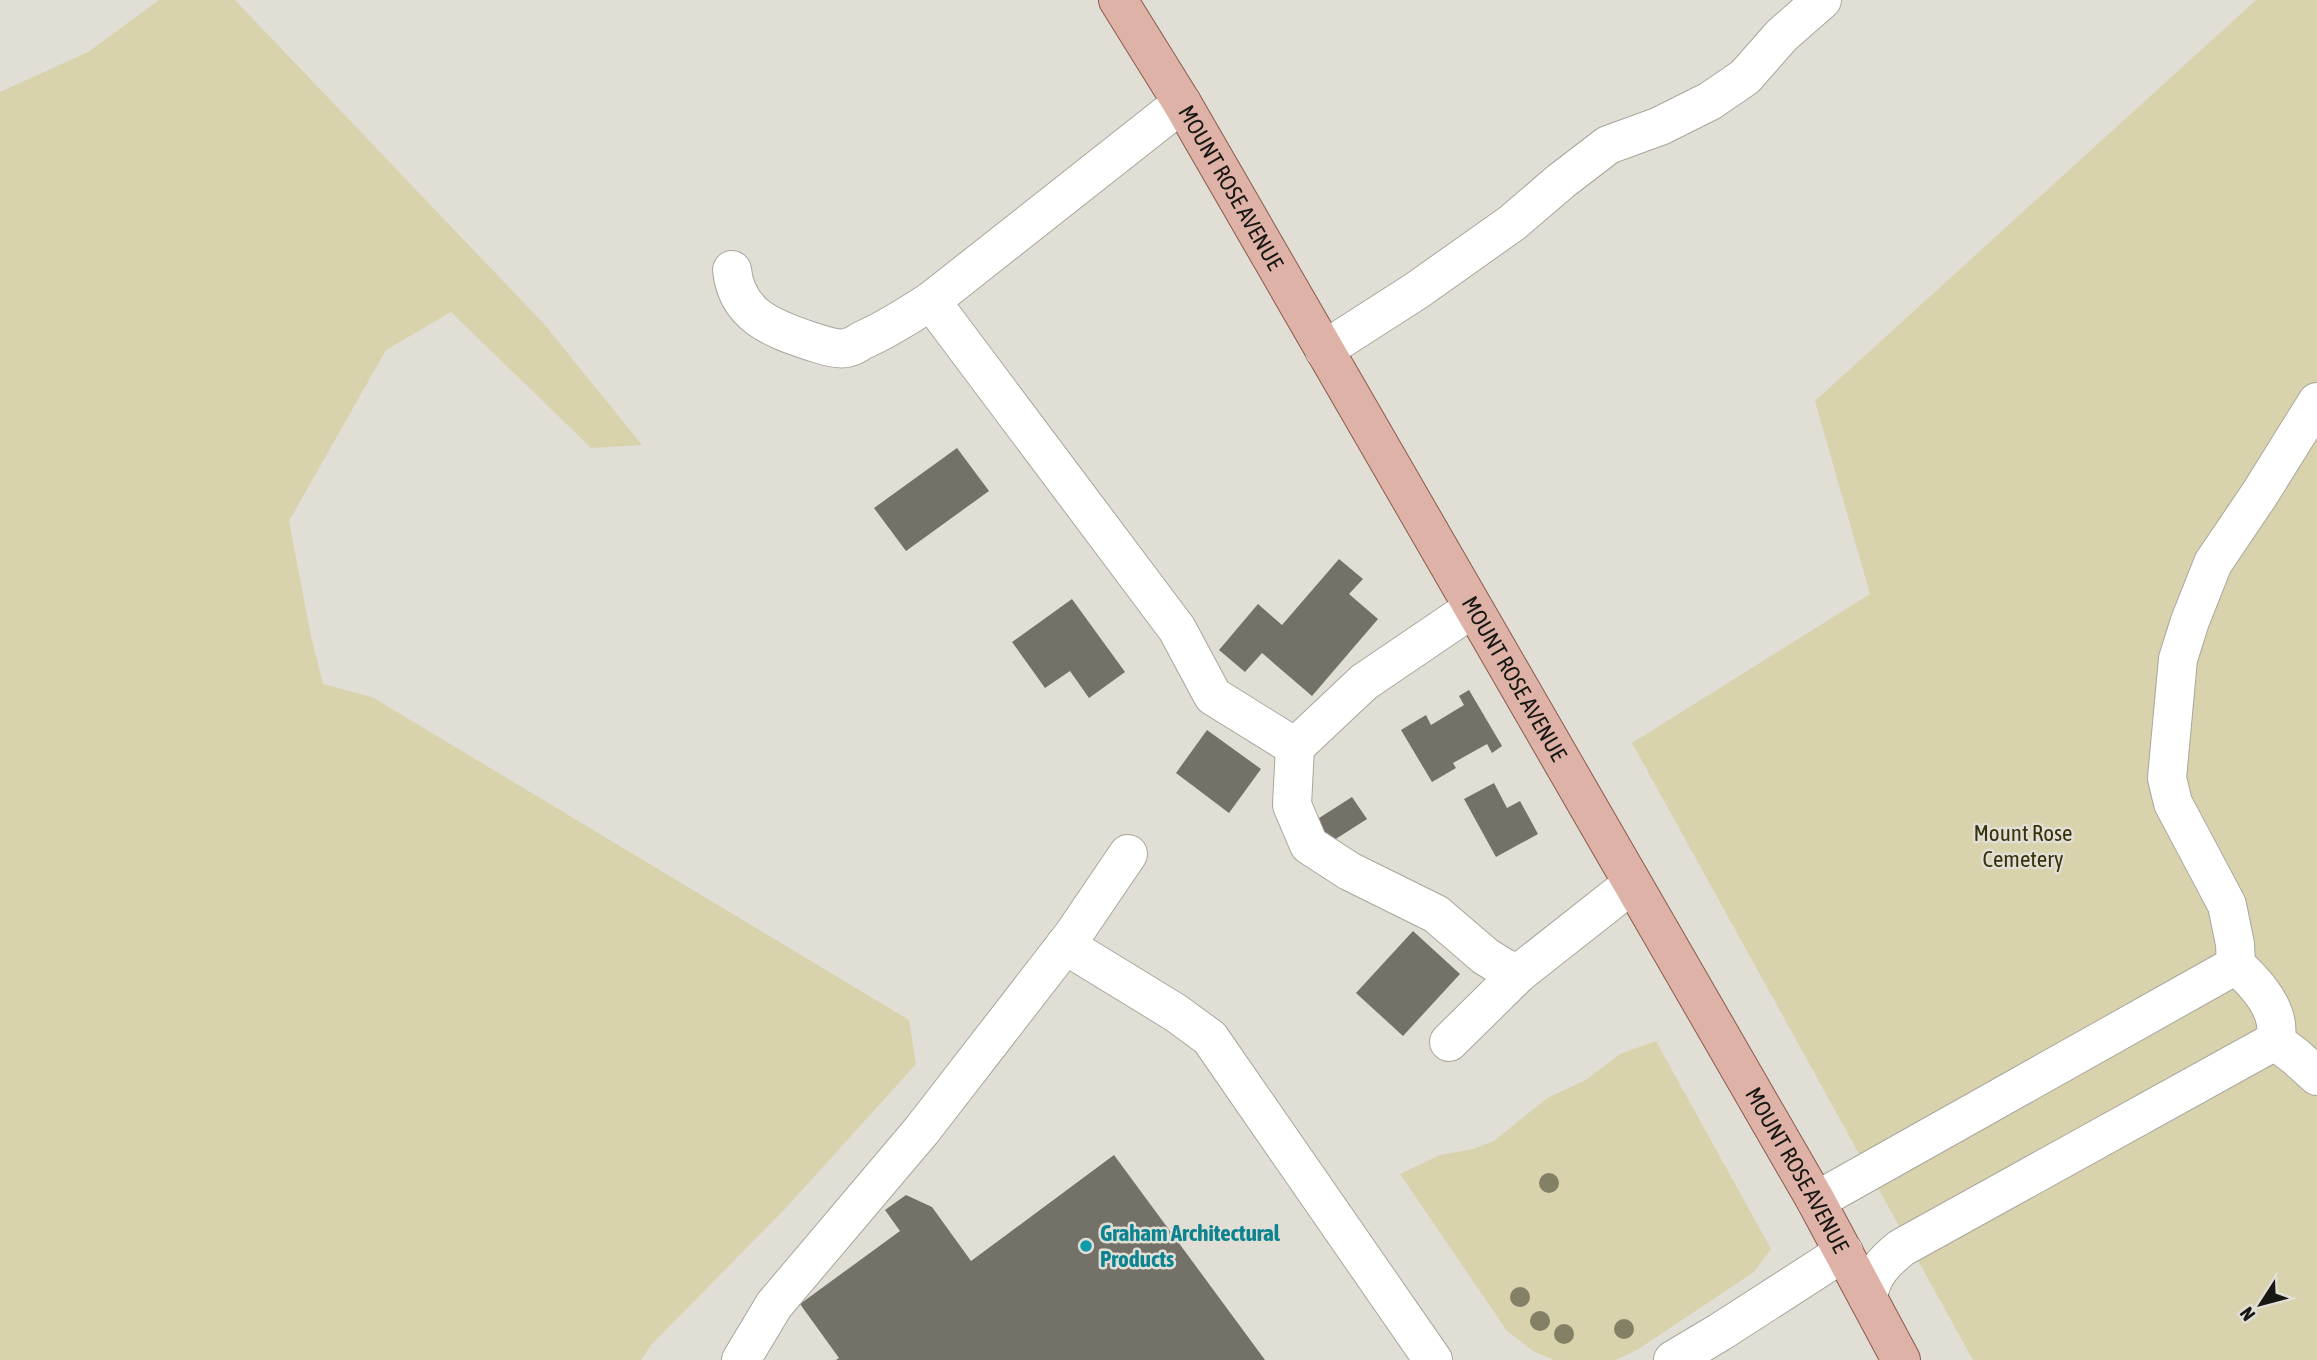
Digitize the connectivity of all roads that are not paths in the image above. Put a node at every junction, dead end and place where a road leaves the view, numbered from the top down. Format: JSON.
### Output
{"nodes":[{"id":1,"x":1118,"y":0,"type":"edge"},
{"id":2,"x":1822,"y":0,"type":"edge"},
{"id":3,"x":1182,"y":103,"type":"junction"},
{"id":4,"x":732,"y":270,"type":"dead end"},
{"id":5,"x":931,"y":301,"type":"junction"},
{"id":6,"x":1324,"y":350,"type":"junction"},
{"id":7,"x":2317,"y":402,"type":"edge"},
{"id":8,"x":2317,"y":458,"type":"edge"},
{"id":9,"x":2271,"y":475,"type":"junction"},
{"id":10,"x":1473,"y":608,"type":"junction"},
{"id":11,"x":1295,"y":747,"type":"junction"},
{"id":12,"x":1128,"y":854,"type":"dead end"},
{"id":13,"x":1632,"y":884,"type":"junction"},
{"id":14,"x":1065,"y":945,"type":"junction"},
{"id":15,"x":2236,"y":965,"type":"junction"},
{"id":16,"x":1519,"y":973,"type":"junction"},
{"id":17,"x":2275,"y":1041,"type":"junction"},
{"id":18,"x":1449,"y":1042,"type":"dead end"},
{"id":19,"x":2317,"y":1076,"type":"edge"},
{"id":20,"x":1816,"y":1201,"type":"junction"},
{"id":21,"x":1844,"y":1252,"type":"junction"},
{"id":22,"x":1868,"y":1298,"type":"junction"},
{"id":23,"x":741,"y":1360,"type":"edge"},
{"id":24,"x":1433,"y":1360,"type":"edge"},
{"id":25,"x":1673,"y":1360,"type":"edge"},
{"id":26,"x":1901,"y":1360,"type":"edge"}],
"edges":[{"from":1,"to":3,"type":"main road","name":"MOUNT ROSE AVENUE"},
{"from":2,"to":6,"type":"lane"},
{"from":3,"to":5,"type":"lane"},
{"from":3,"to":6,"type":"main road","name":"MOUNT ROSE AVENUE"},
{"from":4,"to":5,"type":"lane"},
{"from":5,"to":11,"type":"lane"},
{"from":6,"to":10,"type":"main road","name":"MOUNT ROSE AVENUE"},
{"from":7,"to":9,"type":"lane"},
{"from":8,"to":9,"type":"lane"},
{"from":9,"to":15,"type":"lane"},
{"from":10,"to":11,"type":"lane"},
{"from":10,"to":13,"type":"main road","name":"MOUNT ROSE AVENUE"},
{"from":11,"to":16,"type":"lane"},
{"from":12,"to":14,"type":"lane"},
{"from":13,"to":16,"type":"lane"},
{"from":13,"to":20,"type":"main road","name":"MOUNT ROSE AVENUE"},
{"from":14,"to":23,"type":"lane"},
{"from":14,"to":24,"type":"lane"},
{"from":15,"to":17,"type":"lane"},
{"from":15,"to":20,"type":"lane"},
{"from":16,"to":18,"type":"lane"},
{"from":17,"to":19,"type":"lane"},
{"from":17,"to":22,"type":"lane"},
{"from":20,"to":21,"type":"main road","name":"MOUNT ROSE AVENUE"},
{"from":21,"to":22,"type":"main road","name":"MOUNT ROSE AVENUE"},
{"from":21,"to":25,"type":"lane"},
{"from":22,"to":26,"type":"main road","name":"MOUNT ROSE AVENUE"}]}
